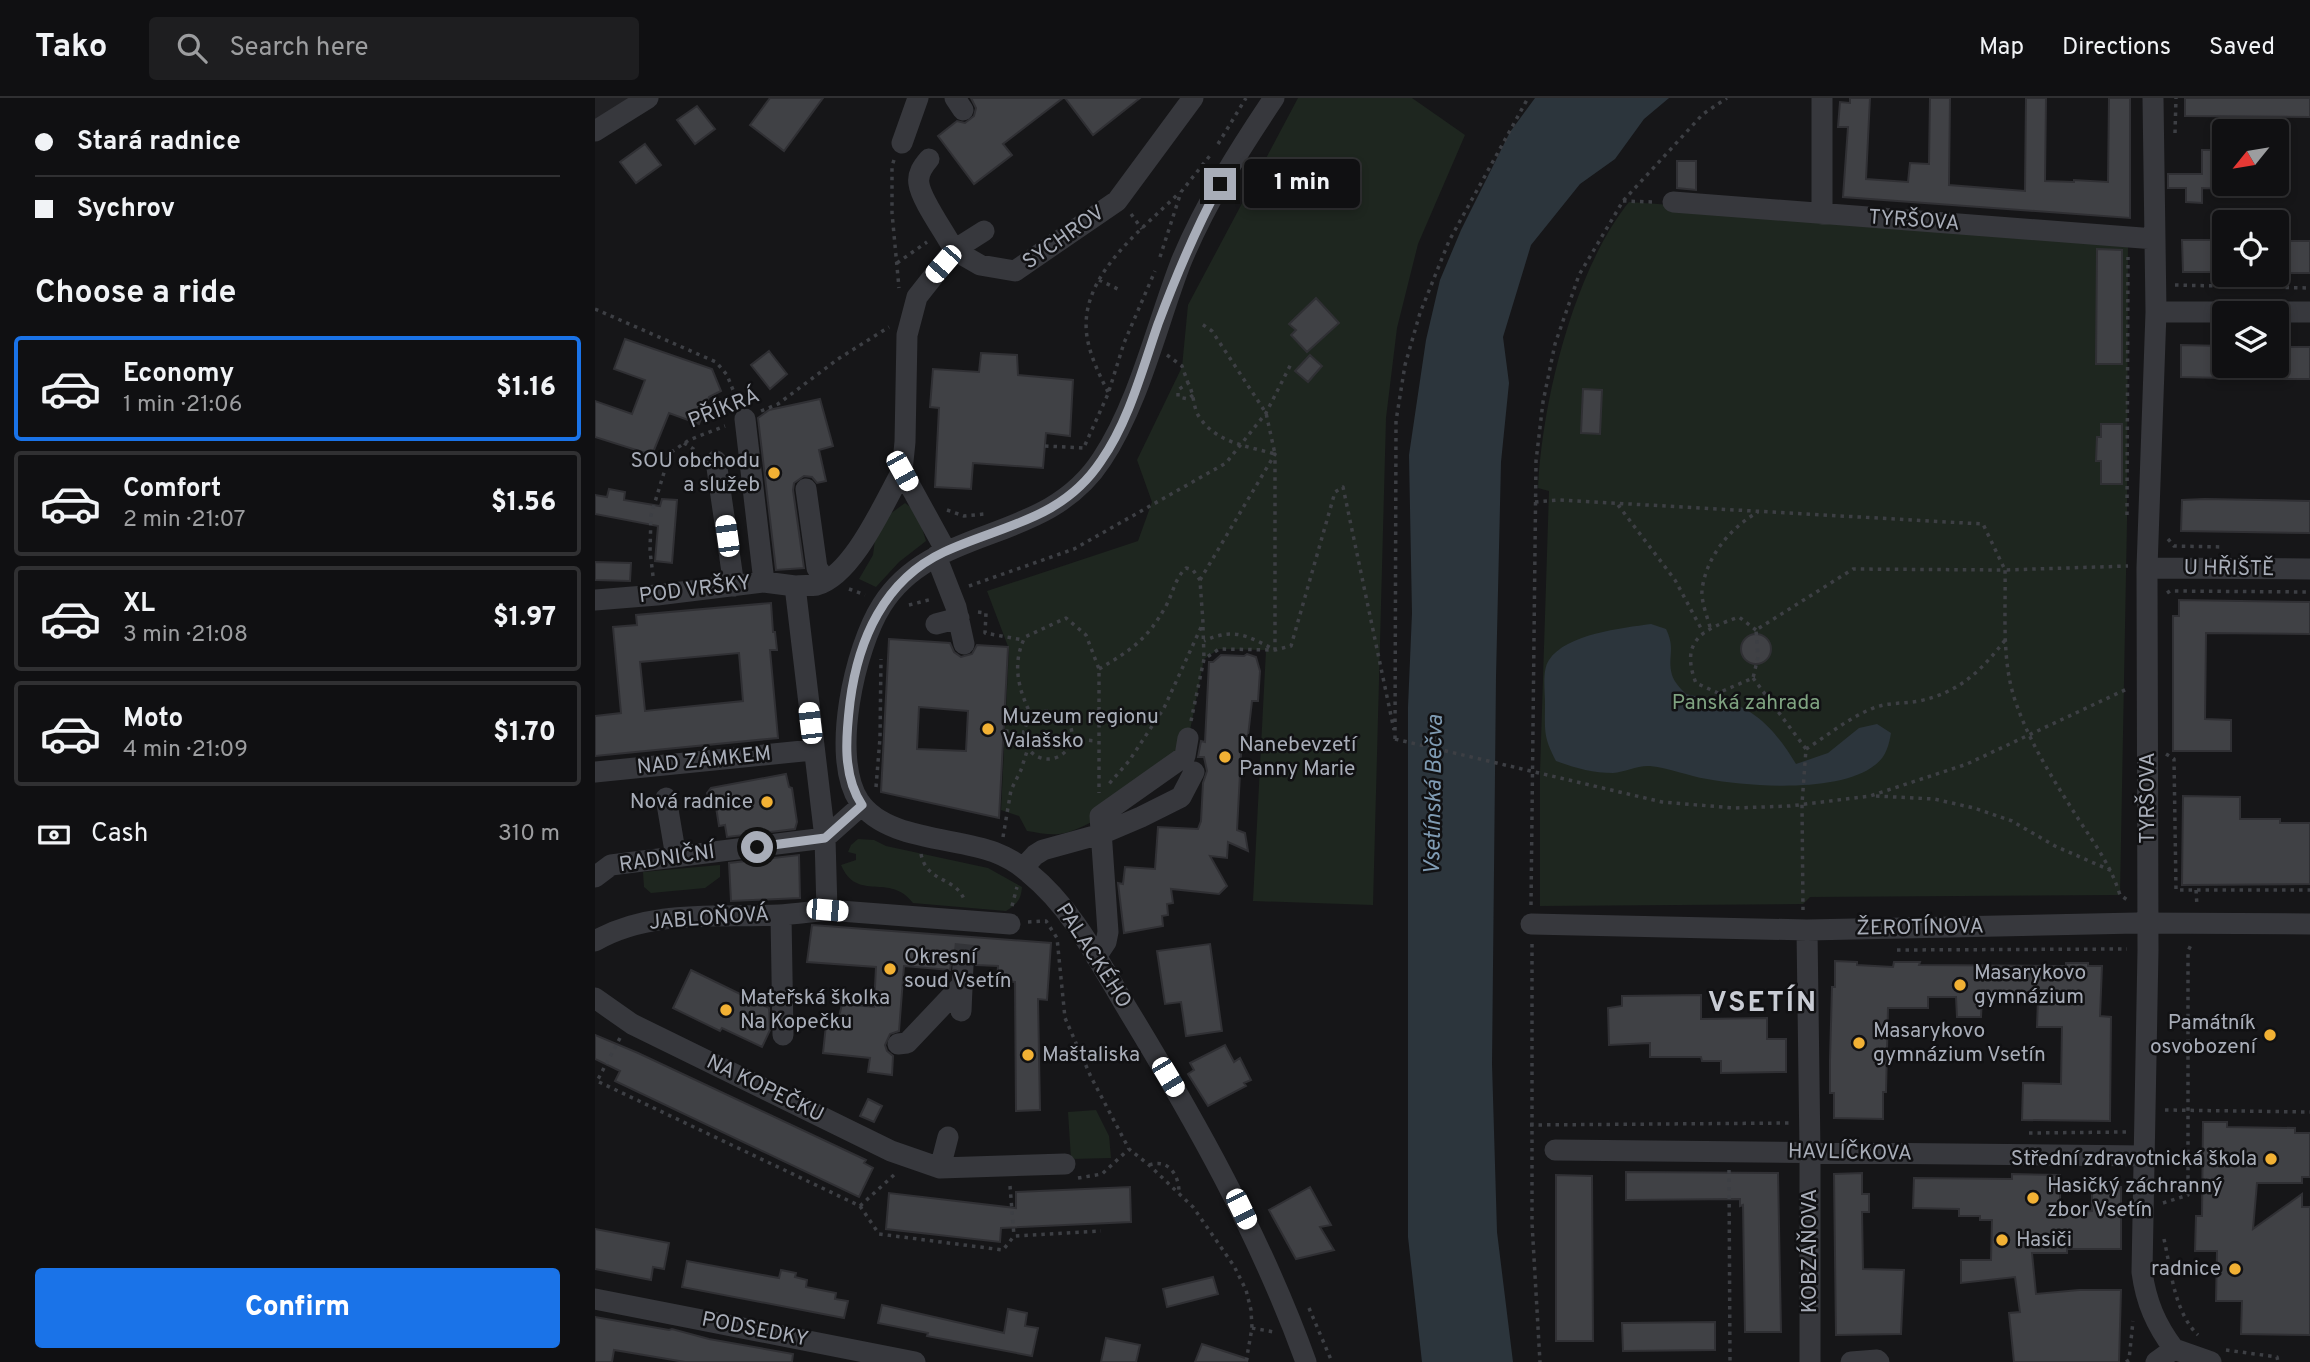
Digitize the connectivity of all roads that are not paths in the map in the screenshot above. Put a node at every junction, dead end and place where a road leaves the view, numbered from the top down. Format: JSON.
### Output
{"nodes":[{"id":1,"x":648,"y":98,"type":"edge"},
{"id":2,"x":1193,"y":98,"type":"edge"},
{"id":3,"x":1274,"y":98,"type":"edge"},
{"id":4,"x":1822,"y":98,"type":"edge"},
{"id":5,"x":2153,"y":98,"type":"edge"},
{"id":6,"x":922,"y":99,"type":"edge"},
{"id":7,"x":595,"y":131,"type":"edge"},
{"id":8,"x":902,"y":143,"type":"road end"},
{"id":9,"x":929,"y":159,"type":"dead end"},
{"id":10,"x":1673,"y":202,"type":"road end"},
{"id":11,"x":1822,"y":214,"type":"junction"},
{"id":12,"x":984,"y":232,"type":"dead end"},
{"id":13,"x":2155,"y":239,"type":"junction"},
{"id":14,"x":954,"y":250,"type":"junction"},
{"id":15,"x":2155,"y":312,"type":"junction"},
{"id":16,"x":2310,"y":312,"type":"edge"},
{"id":17,"x":743,"y":414,"type":"road end"},
{"id":18,"x":711,"y":459,"type":"road end"},
{"id":19,"x":902,"y":471,"type":"junction"},
{"id":20,"x":806,"y":489,"type":"dead end"},
{"id":21,"x":941,"y":554,"type":"junction"},
{"id":22,"x":2147,"y":568,"type":"junction"},
{"id":23,"x":2310,"y":569,"type":"edge"},
{"id":24,"x":830,"y":579,"type":"junction"},
{"id":25,"x":764,"y":582,"type":"junction"},
{"id":26,"x":734,"y":586,"type":"junction"},
{"id":27,"x":795,"y":586,"type":"junction"},
{"id":28,"x":595,"y":600,"type":"edge"},
{"id":29,"x":959,"y":618,"type":"junction"},
{"id":30,"x":936,"y":624,"type":"dead end"},
{"id":31,"x":964,"y":644,"type":"dead end"},
{"id":32,"x":1189,"y":730,"type":"road end"},
{"id":33,"x":813,"y":750,"type":"junction"},
{"id":34,"x":595,"y":772,"type":"edge"},
{"id":35,"x":1194,"y":772,"type":"dead end"},
{"id":36,"x":666,"y":798,"type":"dead end"},
{"id":37,"x":869,"y":800,"type":"junction"},
{"id":38,"x":1101,"y":834,"type":"junction"},
{"id":39,"x":825,"y":838,"type":"junction"},
{"id":40,"x":676,"y":857,"type":"junction"},
{"id":41,"x":1029,"y":862,"type":"junction"},
{"id":42,"x":595,"y":877,"type":"edge"},
{"id":43,"x":827,"y":910,"type":"junction"},
{"id":44,"x":781,"y":915,"type":"junction"},
{"id":45,"x":2148,"y":923,"type":"junction"},
{"id":46,"x":1010,"y":924,"type":"road end"},
{"id":47,"x":1531,"y":924,"type":"road end"},
{"id":48,"x":2310,"y":924,"type":"edge"},
{"id":49,"x":1807,"y":930,"type":"junction"},
{"id":50,"x":595,"y":941,"type":"edge"},
{"id":51,"x":1096,"y":957,"type":"junction"},
{"id":52,"x":964,"y":965,"type":"tunnel mouth"},
{"id":53,"x":961,"y":986,"type":"junction"},
{"id":54,"x":595,"y":999,"type":"edge"},
{"id":55,"x":961,"y":1011,"type":"dead end"},
{"id":56,"x":783,"y":1035,"type":"dead end"},
{"id":57,"x":898,"y":1044,"type":"dead end"},
{"id":58,"x":948,"y":1137,"type":"dead end"},
{"id":59,"x":1555,"y":1150,"type":"dead end"},
{"id":60,"x":1810,"y":1153,"type":"junction"},
{"id":61,"x":2145,"y":1156,"type":"junction"},
{"id":62,"x":1065,"y":1164,"type":"dead end"},
{"id":63,"x":940,"y":1168,"type":"junction"},
{"id":64,"x":595,"y":1299,"type":"edge"},
{"id":65,"x":2174,"y":1349,"type":"junction"},
{"id":66,"x":2213,"y":1351,"type":"edge"},
{"id":67,"x":915,"y":1362,"type":"edge"},
{"id":68,"x":1306,"y":1362,"type":"edge"},
{"id":69,"x":1810,"y":1362,"type":"edge"},
{"id":70,"x":1851,"y":1362,"type":"edge"},
{"id":71,"x":1879,"y":1362,"type":"edge"},
{"id":72,"x":2156,"y":1362,"type":"edge"}],
"edges":[{"from":1,"to":7,"type":"street"},
{"from":2,"to":14,"type":"street","name":"SYCHROV"},
{"from":3,"to":21,"type":"street"},
{"from":4,"to":11,"type":"street"},
{"from":5,"to":13,"type":"street","name":"TYRŠOVA"},
{"from":6,"to":8,"type":"street"},
{"from":9,"to":14,"type":"street"},
{"from":10,"to":11,"type":"street","name":"TYRŠOVA"},
{"from":11,"to":13,"type":"street","name":"TYRŠOVA"},
{"from":12,"to":14,"type":"street"},
{"from":13,"to":15,"type":"street","name":"TYRŠOVA"},
{"from":14,"to":19,"type":"street"},
{"from":15,"to":16,"type":"street"},
{"from":15,"to":22,"type":"street","name":"TYRŠOVA"},
{"from":17,"to":25,"type":"street"},
{"from":18,"to":26,"type":"street"},
{"from":19,"to":21,"type":"street"},
{"from":19,"to":24,"type":"street"},
{"from":20,"to":24,"type":"street"},
{"from":21,"to":29,"type":"street"},
{"from":21,"to":37,"type":"street"},
{"from":22,"to":23,"type":"street","name":"U HŘIŠTĚ"},
{"from":22,"to":45,"type":"street","name":"TYRŠOVA"},
{"from":24,"to":27,"type":"street","name":"POD VRŠKY"},
{"from":25,"to":26,"type":"street","name":"POD VRŠKY"},
{"from":25,"to":27,"type":"street","name":"POD VRŠKY"},
{"from":26,"to":28,"type":"street","name":"POD VRŠKY"},
{"from":27,"to":33,"type":"street"},
{"from":29,"to":30,"type":"street"},
{"from":29,"to":31,"type":"street"},
{"from":32,"to":38,"type":"street"},
{"from":33,"to":34,"type":"street","name":"NAD ZÁMKEM"},
{"from":33,"to":39,"type":"street"},
{"from":35,"to":38,"type":"street"},
{"from":36,"to":40,"type":"street"},
{"from":37,"to":39,"type":"street"},
{"from":37,"to":41,"type":"street","name":"PALACKÉHO"},
{"from":38,"to":41,"type":"street"},
{"from":38,"to":51,"type":"street"},
{"from":39,"to":40,"type":"street","name":"RADNIČNÍ"},
{"from":39,"to":43,"type":"street"},
{"from":40,"to":42,"type":"street","name":"RADNIČNÍ"},
{"from":41,"to":51,"type":"street","name":"PALACKÉHO"},
{"from":43,"to":44,"type":"street","name":"JABLOŇOVÁ"},
{"from":43,"to":46,"type":"street","name":"JABLOŇOVÁ"},
{"from":44,"to":50,"type":"street","name":"JABLOŇOVÁ"},
{"from":44,"to":56,"type":"street"},
{"from":45,"to":48,"type":"street","name":"ŽEROTÍNOVA"},
{"from":45,"to":49,"type":"street","name":"ŽEROTÍNOVA"},
{"from":45,"to":61,"type":"street","name":"TYRŠOVA"},
{"from":47,"to":49,"type":"street","name":"ŽEROTÍNOVA"},
{"from":49,"to":60,"type":"street","name":"KOBZÁŇOVA"},
{"from":51,"to":68,"type":"street","name":"PALACKÉHO"},
{"from":52,"to":53,"type":"street"},
{"from":53,"to":55,"type":"street"},
{"from":53,"to":57,"type":"street"},
{"from":54,"to":63,"type":"street","name":"NA KOPEČKU"},
{"from":58,"to":63,"type":"street"},
{"from":59,"to":60,"type":"street","name":"HAVLÍČKOVA"},
{"from":60,"to":61,"type":"street","name":"HAVLÍČKOVA"},
{"from":60,"to":69,"type":"street","name":"KOBZÁŇOVA"},
{"from":61,"to":65,"type":"street","name":"TYRŠOVA"},
{"from":62,"to":63,"type":"street","name":"NA KOPEČKU"},
{"from":64,"to":67,"type":"street","name":"PODSEDKY"},
{"from":65,"to":66,"type":"street"},
{"from":65,"to":72,"type":"street"},
{"from":70,"to":71,"type":"street"}]}
